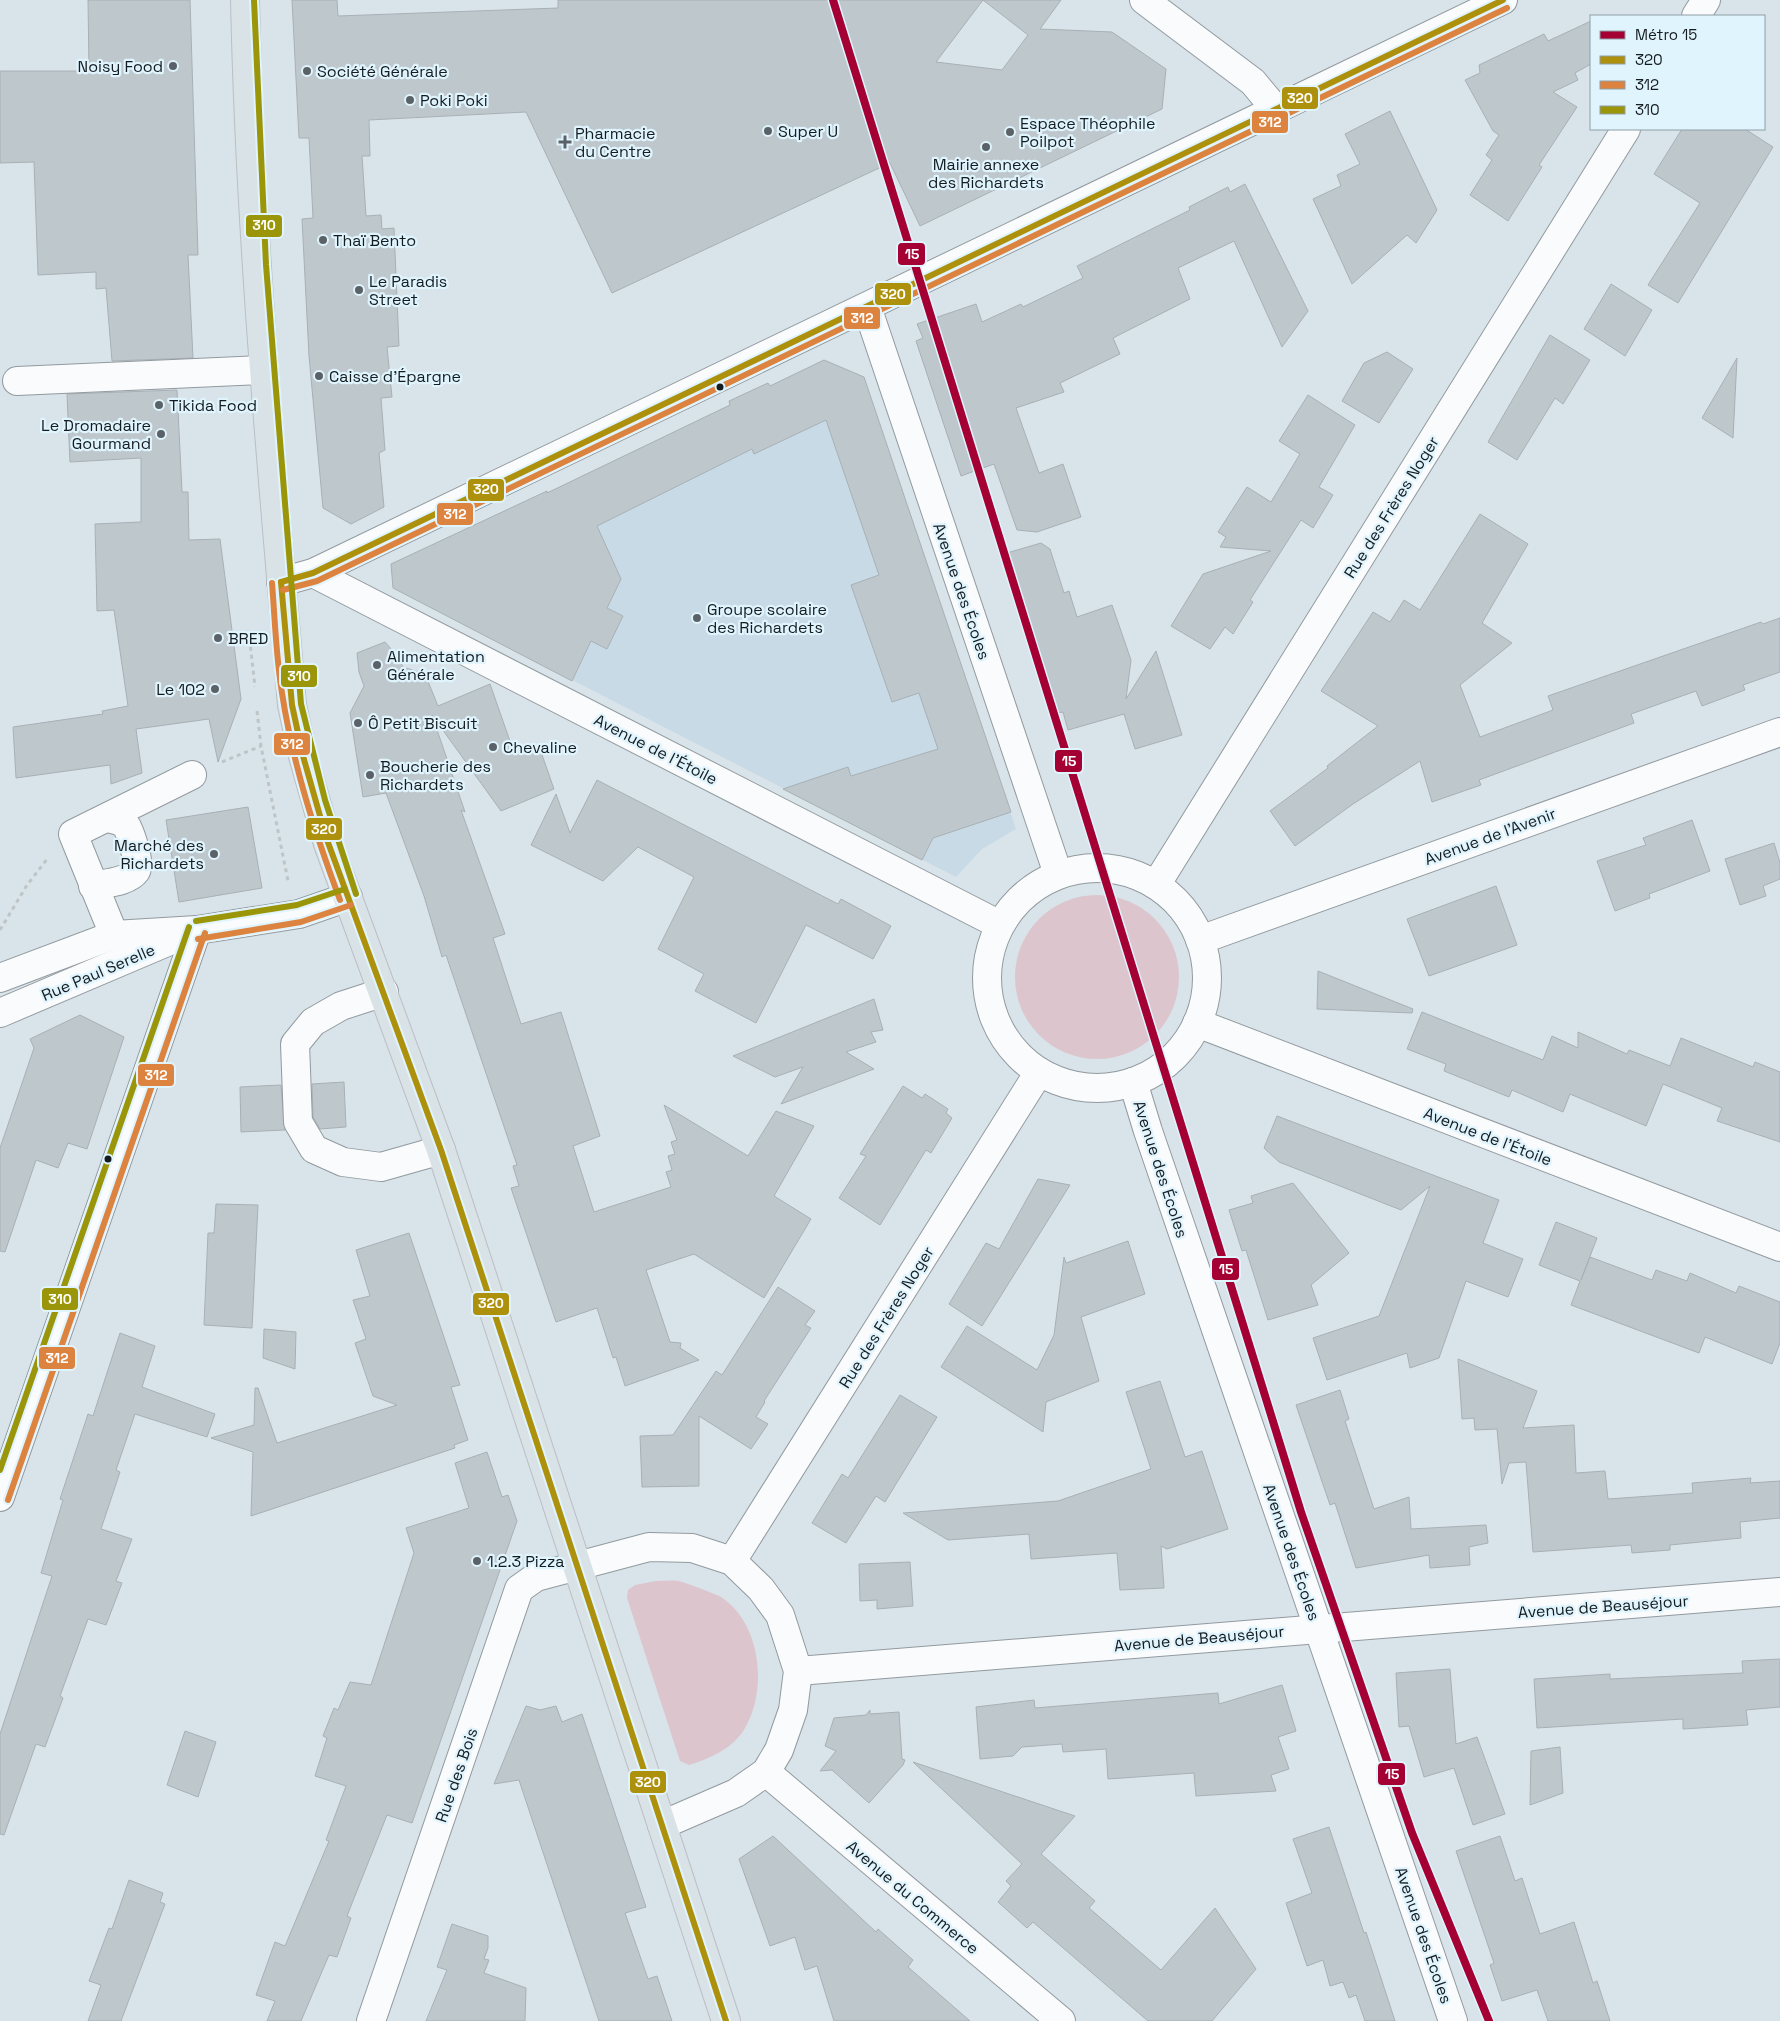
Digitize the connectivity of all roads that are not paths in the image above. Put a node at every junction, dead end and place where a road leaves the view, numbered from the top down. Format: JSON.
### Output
{"nodes":[{"id":1,"x":245,"y":0,"type":"edge"},
{"id":2,"x":1144,"y":0,"type":"edge"},
{"id":3,"x":1503,"y":0,"type":"edge"},
{"id":4,"x":1706,"y":0,"type":"edge"},
{"id":5,"x":1697,"y":15,"type":"edge"},
{"id":6,"x":1277,"y":111,"type":"junction"},
{"id":7,"x":1625,"y":130,"type":"edge"},
{"id":8,"x":866,"y":308,"type":"junction"},
{"id":9,"x":264,"y":370,"type":"junction"},
{"id":10,"x":17,"y":380,"type":"dead end"},
{"id":11,"x":313,"y":573,"type":"junction"},
{"id":12,"x":281,"y":582,"type":"junction"},
{"id":13,"x":1780,"y":732,"type":"edge"},
{"id":14,"x":192,"y":775,"type":"road end"},
{"id":15,"x":106,"y":818,"type":"junction"},
{"id":16,"x":1058,"y":874,"type":"junction"},
{"id":17,"x":1156,"y":885,"type":"junction"},
{"id":18,"x":93,"y":886,"type":"junction"},
{"id":19,"x":348,"y":897,"type":"junction"},
{"id":20,"x":1000,"y":925,"type":"junction"},
{"id":21,"x":197,"y":930,"type":"junction"},
{"id":22,"x":114,"y":935,"type":"junction"},
{"id":23,"x":1200,"y":940,"type":"junction"},
{"id":24,"x":0,"y":978,"type":"edge"},
{"id":25,"x":384,"y":992,"type":"junction"},
{"id":26,"x":0,"y":1013,"type":"edge"},
{"id":27,"x":1197,"y":1024,"type":"junction"},
{"id":28,"x":1039,"y":1072,"type":"junction"},
{"id":29,"x":1133,"y":1082,"type":"junction"},
{"id":30,"x":441,"y":1150,"type":"junction"},
{"id":31,"x":1780,"y":1248,"type":"edge"},
{"id":32,"x":0,"y":1497,"type":"edge"},
{"id":33,"x":732,"y":1561,"type":"junction"},
{"id":34,"x":578,"y":1566,"type":"junction"},
{"id":35,"x":1780,"y":1592,"type":"edge"},
{"id":36,"x":1318,"y":1628,"type":"junction"},
{"id":37,"x":798,"y":1671,"type":"junction"},
{"id":38,"x":766,"y":1772,"type":"junction"},
{"id":39,"x":662,"y":1825,"type":"junction"},
{"id":40,"x":372,"y":2021,"type":"edge"},
{"id":41,"x":726,"y":2021,"type":"edge"},
{"id":42,"x":1060,"y":2021,"type":"edge"},
{"id":43,"x":1453,"y":2021,"type":"edge"}],
"edges":[{"from":1,"to":9,"type":"main road"},
{"from":2,"to":6,"type":"street"},
{"from":3,"to":6,"type":"street"},
{"from":4,"to":5,"type":"street"},
{"from":6,"to":8,"type":"street"},
{"from":7,"to":17,"type":"street","name":"Rue des Frères Noger"},
{"from":8,"to":11,"type":"street"},
{"from":8,"to":16,"type":"street","name":"Avenue des Écoles"},
{"from":9,"to":10,"type":"street"},
{"from":9,"to":12,"type":"main road"},
{"from":11,"to":12,"type":"street"},
{"from":11,"to":20,"type":"street","name":"Avenue de l’Étoile"},
{"from":12,"to":19,"type":"main road"},
{"from":13,"to":23,"type":"street","name":"Avenue de l’Avenir"},
{"from":14,"to":15,"type":"street"},
{"from":15,"to":18,"type":"street"},
{"from":15,"to":18,"type":"street"},
{"from":16,"to":17,"type":"street"},
{"from":16,"to":20,"type":"street"},
{"from":17,"to":23,"type":"street"},
{"from":18,"to":22,"type":"street"},
{"from":19,"to":21,"type":"street","name":"Rue Paul Serelle"},
{"from":19,"to":25,"type":"main road"},
{"from":20,"to":28,"type":"street"},
{"from":21,"to":22,"type":"street","name":"Rue Paul Serelle"},
{"from":21,"to":26,"type":"street","name":"Rue Paul Serelle"},
{"from":21,"to":32,"type":"street"},
{"from":22,"to":24,"type":"street","name":"Rue Paul Serelle"},
{"from":23,"to":27,"type":"street"},
{"from":25,"to":30,"type":"main road"},
{"from":25,"to":30,"type":"street"},
{"from":27,"to":29,"type":"street"},
{"from":27,"to":31,"type":"street","name":"Avenue de l’Étoile"},
{"from":28,"to":29,"type":"street"},
{"from":28,"to":33,"type":"street","name":"Rue des Frères Noger"},
{"from":29,"to":36,"type":"street","name":"Avenue des Écoles"},
{"from":30,"to":34,"type":"main road"},
{"from":33,"to":34,"type":"street","name":"Rue des Bois"},
{"from":33,"to":37,"type":"street"},
{"from":34,"to":39,"type":"main road"},
{"from":34,"to":40,"type":"street","name":"Rue des Bois"},
{"from":35,"to":36,"type":"street","name":"Avenue de Beauséjour"},
{"from":36,"to":37,"type":"street","name":"Avenue de Beauséjour"},
{"from":36,"to":43,"type":"street","name":"Avenue des Écoles"},
{"from":37,"to":38,"type":"street"},
{"from":38,"to":39,"type":"street"},
{"from":38,"to":42,"type":"street","name":"Avenue du Commerce"},
{"from":39,"to":41,"type":"main road"}]}
